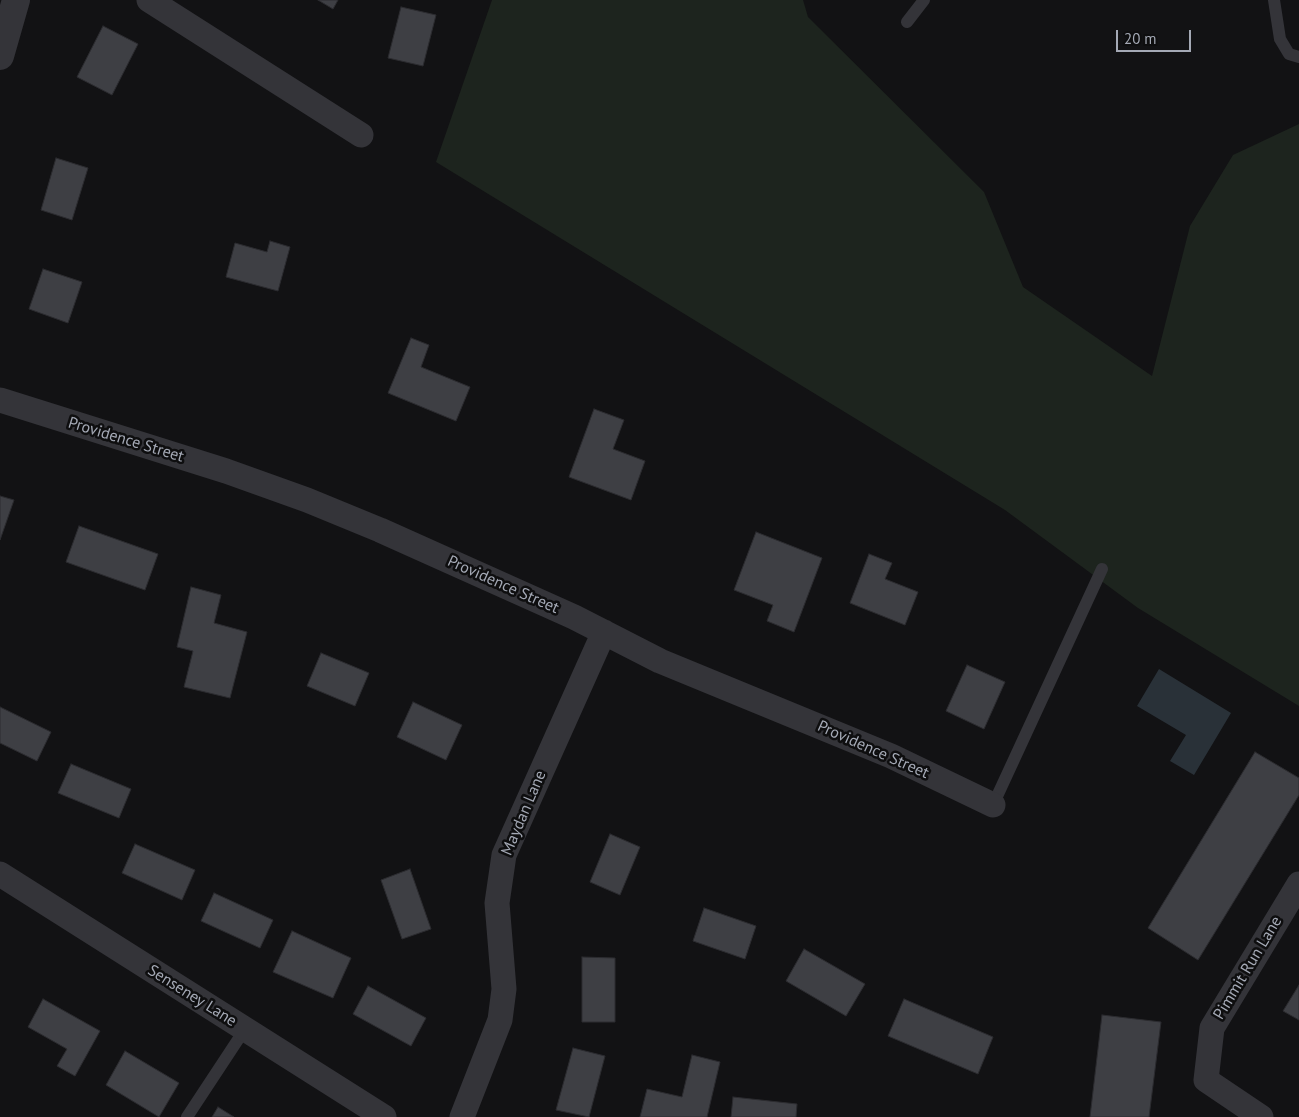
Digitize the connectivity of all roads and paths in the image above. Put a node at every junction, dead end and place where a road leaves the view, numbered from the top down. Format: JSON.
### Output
{"nodes":[{"id":1,"x":16,"y":0,"type":"edge"},
{"id":2,"x":150,"y":0,"type":"edge"},
{"id":3,"x":924,"y":0,"type":"edge"},
{"id":4,"x":1274,"y":0,"type":"edge"},
{"id":5,"x":906,"y":22,"type":"dead end"},
{"id":6,"x":0,"y":56,"type":"edge"},
{"id":7,"x":1299,"y":57,"type":"edge"},
{"id":8,"x":361,"y":135,"type":"dead end"},
{"id":9,"x":0,"y":400,"type":"edge"},
{"id":10,"x":1102,"y":569,"type":"dead end"},
{"id":11,"x":604,"y":632,"type":"junction"},
{"id":12,"x":993,"y":805,"type":"joint"},
{"id":13,"x":0,"y":874,"type":"edge"},
{"id":14,"x":1299,"y":884,"type":"edge"},
{"id":15,"x":245,"y":1029,"type":"junction"},
{"id":16,"x":187,"y":1117,"type":"edge"},
{"id":17,"x":384,"y":1117,"type":"edge"},
{"id":18,"x":462,"y":1117,"type":"edge"},
{"id":19,"x":1261,"y":1117,"type":"edge"}],
"edges":[{"from":1,"to":6,"type":"street"},
{"from":2,"to":8,"type":"street"},
{"from":3,"to":5,"type":"lane"},
{"from":4,"to":7,"type":"lane"},
{"from":9,"to":11,"type":"street","name":"Providence Street"},
{"from":10,"to":12,"type":"lane"},
{"from":11,"to":12,"type":"street","name":"Providence Street"},
{"from":11,"to":18,"type":"street","name":"Maydan Lane"},
{"from":13,"to":15,"type":"street","name":"Senseney Lane"},
{"from":14,"to":19,"type":"street","name":"Pimmit Run Lane"},
{"from":15,"to":16,"type":"lane"},
{"from":15,"to":17,"type":"street","name":"Senseney Lane"}]}
